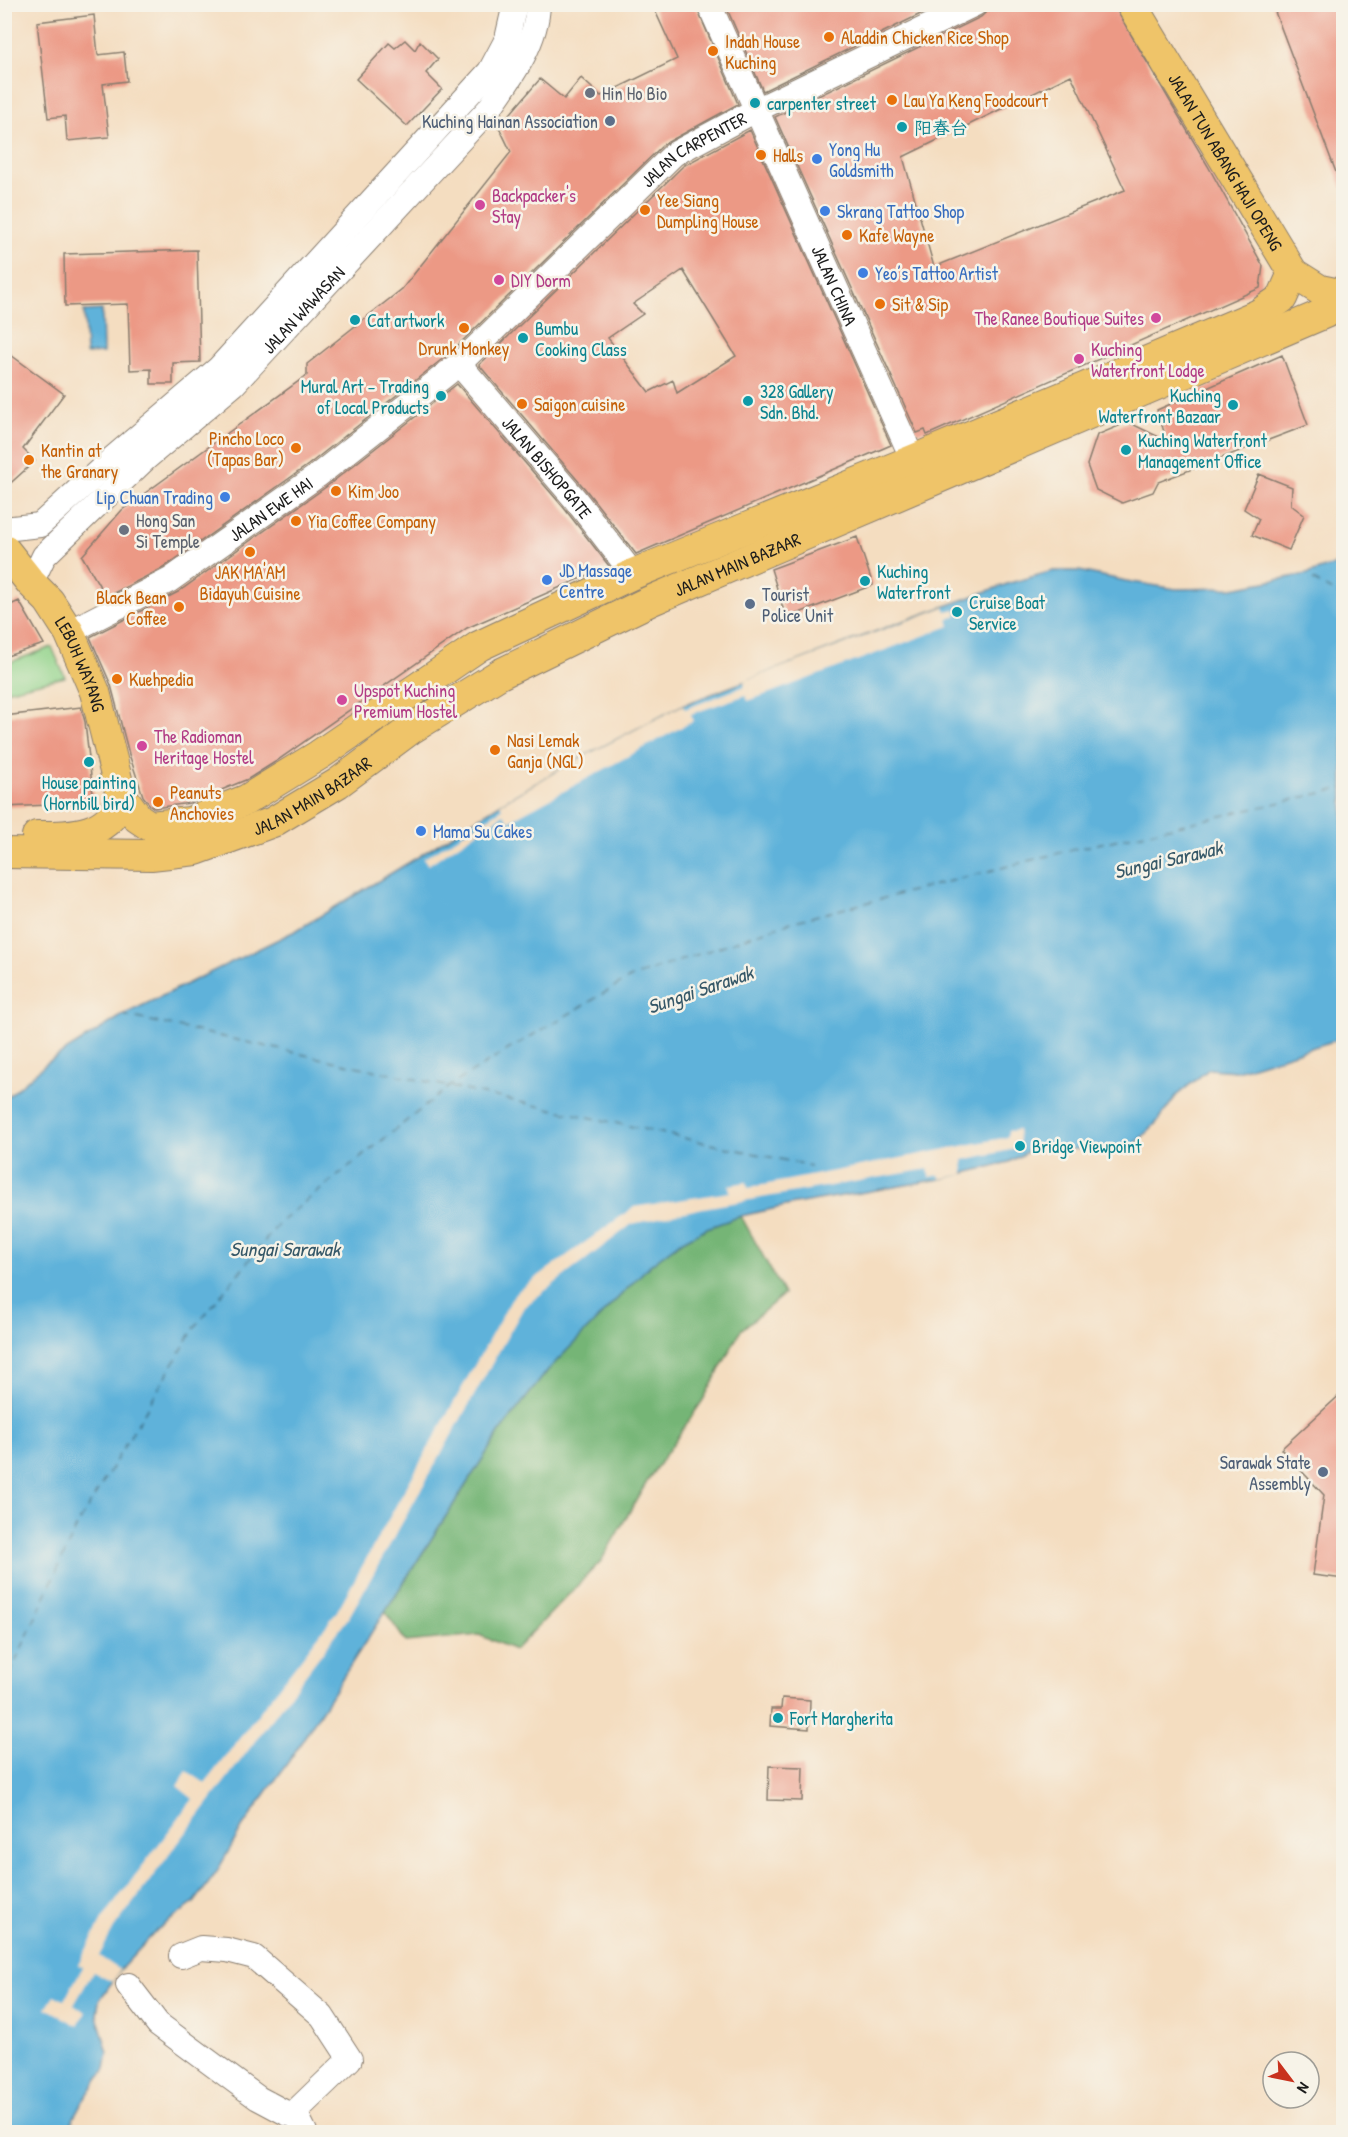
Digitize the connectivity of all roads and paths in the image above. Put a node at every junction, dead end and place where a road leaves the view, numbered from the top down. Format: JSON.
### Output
{"nodes":[{"id":1,"x":515,"y":4,"type":"edge"},
{"id":2,"x":538,"y":4,"type":"edge"},
{"id":3,"x":710,"y":4,"type":"edge"},
{"id":4,"x":975,"y":4,"type":"edge"},
{"id":5,"x":1131,"y":4,"type":"edge"},
{"id":6,"x":756,"y":110,"type":"junction"},
{"id":7,"x":1293,"y":273,"type":"junction"},
{"id":8,"x":1344,"y":296,"type":"edge"},
{"id":9,"x":1344,"y":305,"type":"edge"},
{"id":10,"x":459,"y":364,"type":"junction"},
{"id":11,"x":913,"y":460,"type":"junction"},
{"id":12,"x":4,"y":529,"type":"edge"},
{"id":13,"x":4,"y":549,"type":"edge"},
{"id":14,"x":633,"y":574,"type":"junction"},
{"id":15,"x":31,"y":584,"type":"junction"},
{"id":16,"x":69,"y":632,"type":"junction"},
{"id":17,"x":121,"y":795,"type":"junction"},
{"id":18,"x":4,"y":836,"type":"edge"},
{"id":19,"x":68,"y":837,"type":"junction"},
{"id":20,"x":4,"y":853,"type":"edge"},
{"id":21,"x":99,"y":856,"type":"junction"},
{"id":22,"x":181,"y":1956,"type":"dead end"},
{"id":23,"x":128,"y":1984,"type":"dead end"},
{"id":24,"x":300,"y":2122,"type":"edge"}],
"edges":[{"from":1,"to":12,"type":"street","name":"JALAN WAWASAN"},
{"from":2,"to":15,"type":"street","name":"JALAN WAWASAN"},
{"from":3,"to":6,"type":"street","name":"JALAN CHINA"},
{"from":4,"to":6,"type":"street","name":"JALAN CARPENTER"},
{"from":5,"to":7,"type":"main road","name":"JALAN TUN ABANG HAJI OPENG"},
{"from":6,"to":10,"type":"street","name":"JALAN CARPENTER"},
{"from":6,"to":11,"type":"street","name":"JALAN CHINA"},
{"from":7,"to":8,"type":"main road","name":"JALAN TUN ABANG HAJI OPENG"},
{"from":7,"to":11,"type":"main road","name":"JALAN MAIN BAZAAR"},
{"from":9,"to":21,"type":"main road","name":"JALAN MAIN BAZAAR"},
{"from":10,"to":14,"type":"street","name":"JALAN BISHOPGATE"},
{"from":10,"to":16,"type":"street","name":"JALAN EWE HAI"},
{"from":11,"to":14,"type":"main road","name":"JALAN MAIN BAZAAR"},
{"from":13,"to":15,"type":"main road","name":"LEBUH WAYANG"},
{"from":14,"to":17,"type":"main road","name":"JALAN MAIN BAZAAR"},
{"from":15,"to":16,"type":"main road","name":"LEBUH WAYANG"},
{"from":16,"to":17,"type":"main road","name":"LEBUH WAYANG"},
{"from":17,"to":19,"type":"main road"},
{"from":18,"to":19,"type":"main road"},
{"from":19,"to":21,"type":"main road"},
{"from":20,"to":21,"type":"main road","name":"JALAN MAIN BAZAAR"},
{"from":22,"to":24,"type":"street"},
{"from":23,"to":24,"type":"street"}]}
